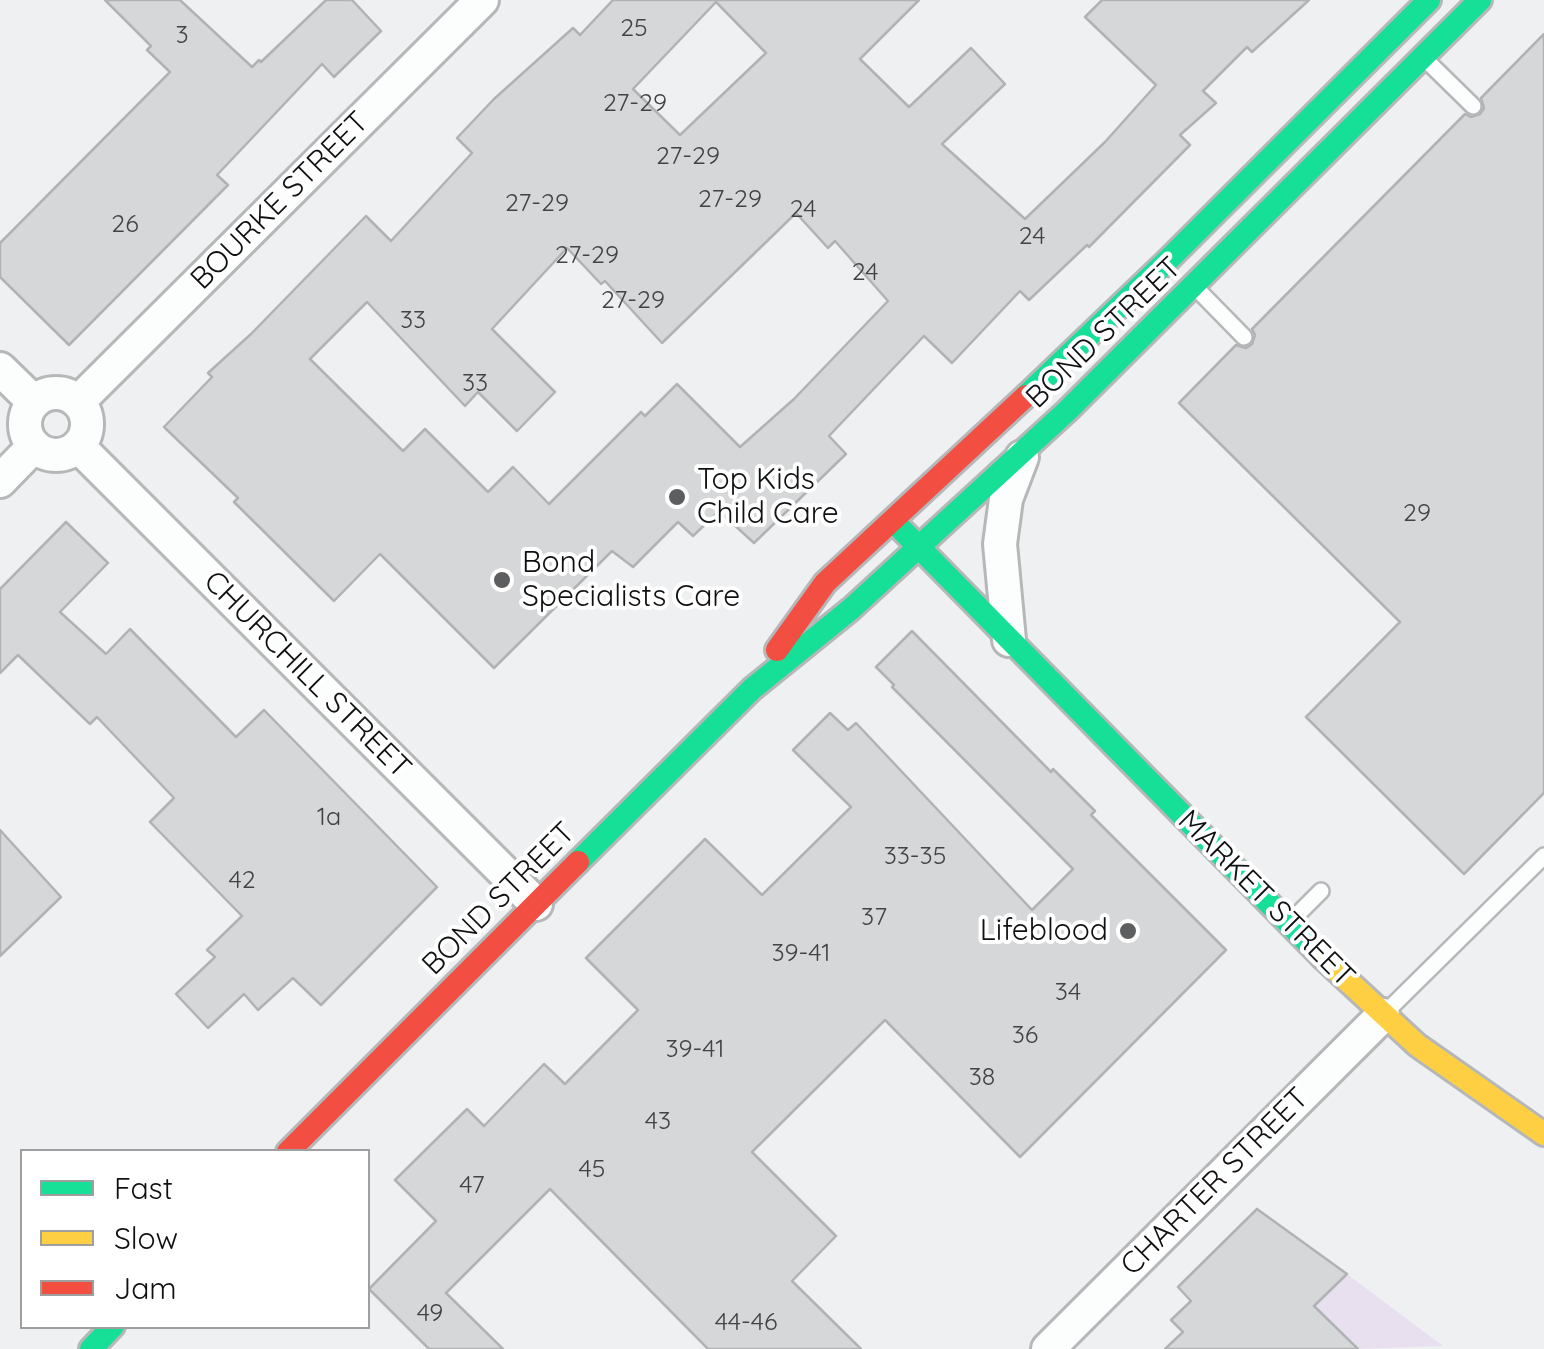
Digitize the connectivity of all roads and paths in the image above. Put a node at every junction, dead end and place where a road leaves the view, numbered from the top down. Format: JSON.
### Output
{"nodes":[{"id":1,"x":482,"y":0,"type":"edge"},
{"id":2,"x":1429,"y":0,"type":"edge"},
{"id":3,"x":1480,"y":0,"type":"edge"},
{"id":4,"x":1398,"y":31,"type":"junction"},
{"id":5,"x":1423,"y":56,"type":"junction"},
{"id":6,"x":1473,"y":106,"type":"dead end"},
{"id":7,"x":1168,"y":260,"type":"junction"},
{"id":8,"x":1194,"y":286,"type":"junction"},
{"id":9,"x":1244,"y":337,"type":"dead end"},
{"id":10,"x":0,"y":368,"type":"edge"},
{"id":11,"x":34,"y":402,"type":"junction"},
{"id":12,"x":78,"y":402,"type":"junction"},
{"id":13,"x":34,"y":446,"type":"junction"},
{"id":14,"x":78,"y":446,"type":"junction"},
{"id":15,"x":1023,"y":453,"type":"junction"},
{"id":16,"x":0,"y":481,"type":"edge"},
{"id":17,"x":892,"y":520,"type":"junction"},
{"id":18,"x":918,"y":546,"type":"junction"},
{"id":19,"x":1010,"y":640,"type":"junction"},
{"id":20,"x":752,"y":689,"type":"junction"},
{"id":21,"x":1544,"y":856,"type":"edge"},
{"id":22,"x":1321,"y":891,"type":"dead end"},
{"id":23,"x":536,"y":904,"type":"junction"},
{"id":24,"x":1288,"y":924,"type":"junction"},
{"id":25,"x":1384,"y":1015,"type":"junction"},
{"id":26,"x":1544,"y":1134,"type":"edge"},
{"id":27,"x":291,"y":1149,"type":"edge"},
{"id":28,"x":110,"y":1329,"type":"edge"},
{"id":29,"x":91,"y":1349,"type":"edge"},
{"id":30,"x":1048,"y":1349,"type":"edge"}],
"edges":[{"from":1,"to":12,"type":"street","name":"BOURKE STREET"},
{"from":2,"to":4,"type":"street","name":"BOND STREET"},
{"from":3,"to":5,"type":"street","name":"BOND STREET"},
{"from":4,"to":5,"type":"lane"},
{"from":4,"to":7,"type":"street","name":"BOND STREET"},
{"from":5,"to":6,"type":"lane"},
{"from":5,"to":8,"type":"street","name":"BOND STREET"},
{"from":7,"to":8,"type":"lane"},
{"from":7,"to":17,"type":"street","name":"BOND STREET"},
{"from":8,"to":9,"type":"lane"},
{"from":8,"to":15,"type":"street","name":"BOND STREET"},
{"from":10,"to":11,"type":"street"},
{"from":11,"to":12,"type":"street"},
{"from":11,"to":13,"type":"street"},
{"from":12,"to":14,"type":"street"},
{"from":13,"to":14,"type":"street"},
{"from":13,"to":16,"type":"street"},
{"from":14,"to":23,"type":"street","name":"CHURCHILL STREET"},
{"from":15,"to":18,"type":"street","name":"BOND STREET"},
{"from":15,"to":19,"type":"street"},
{"from":17,"to":18,"type":"street","name":"MARKET STREET"},
{"from":17,"to":20,"type":"street","name":"BOND STREET"},
{"from":18,"to":19,"type":"street","name":"MARKET STREET"},
{"from":18,"to":20,"type":"street","name":"BOND STREET"},
{"from":19,"to":24,"type":"street","name":"MARKET STREET"},
{"from":20,"to":23,"type":"street","name":"BOND STREET"},
{"from":21,"to":25,"type":"lane"},
{"from":22,"to":24,"type":"lane"},
{"from":23,"to":27,"type":"street","name":"BOND STREET"},
{"from":24,"to":25,"type":"street","name":"MARKET STREET"},
{"from":25,"to":26,"type":"street","name":"MARKET STREET"},
{"from":25,"to":30,"type":"street","name":"CHARTER STREET"},
{"from":28,"to":29,"type":"street"}]}
